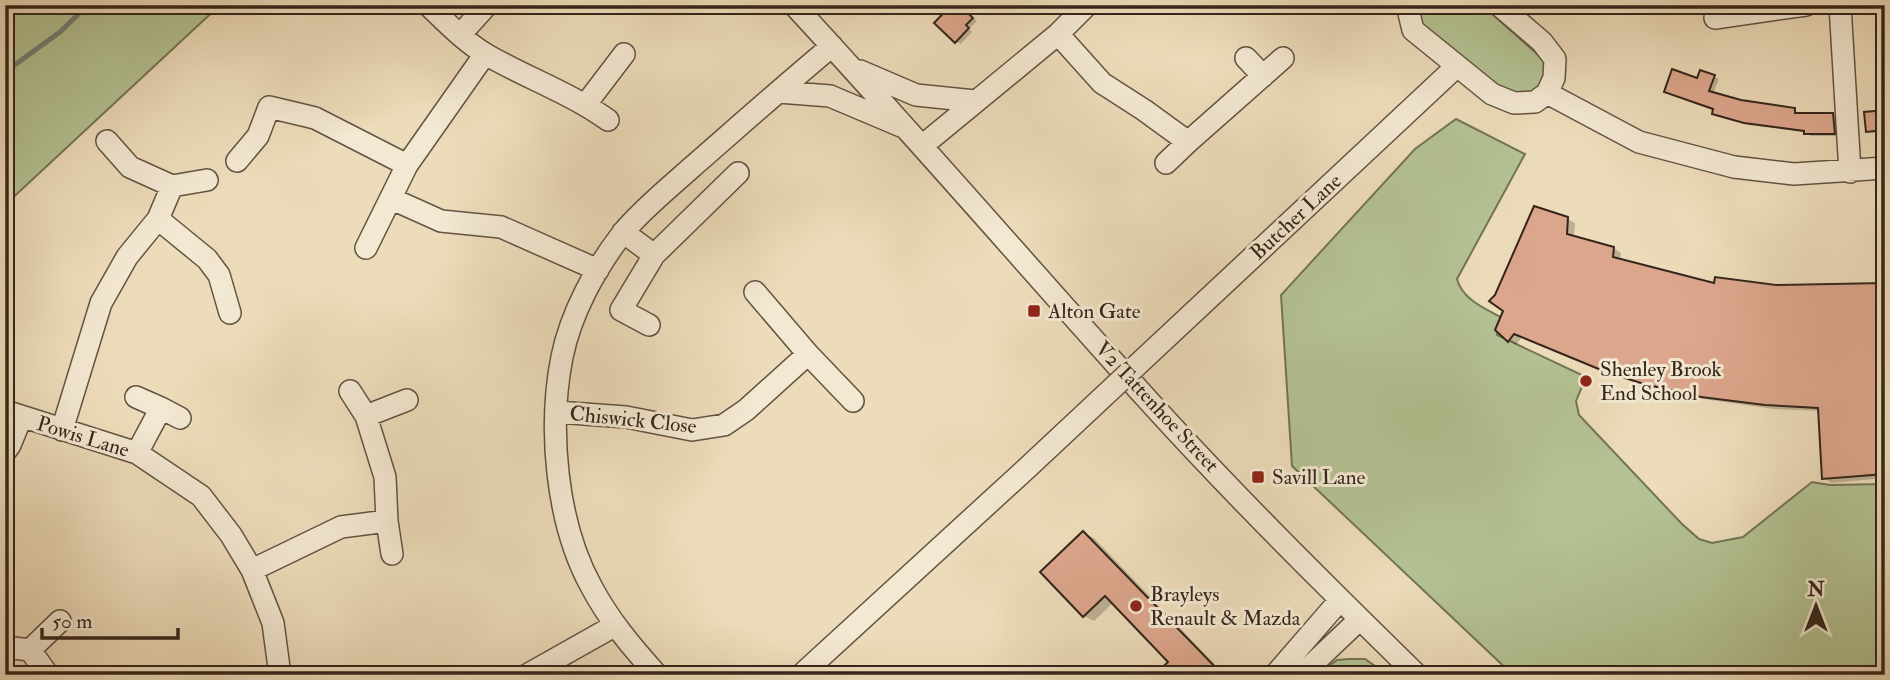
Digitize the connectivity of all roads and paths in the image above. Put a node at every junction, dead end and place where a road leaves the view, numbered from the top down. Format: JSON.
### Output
{"nodes":[{"id":1,"x":428,"y":5,"type":"edge"},
{"id":2,"x":486,"y":5,"type":"edge"},
{"id":3,"x":794,"y":5,"type":"edge"},
{"id":4,"x":1087,"y":5,"type":"edge"},
{"id":5,"x":1407,"y":5,"type":"edge"},
{"id":6,"x":1806,"y":5,"type":"edge"},
{"id":7,"x":1840,"y":5,"type":"edge"},
{"id":8,"x":1502,"y":6,"type":"edge"},
{"id":9,"x":1715,"y":18,"type":"dead end"},
{"id":10,"x":1058,"y":34,"type":"junction"},
{"id":11,"x":460,"y":35,"type":"junction"},
{"id":12,"x":832,"y":46,"type":"junction"},
{"id":13,"x":485,"y":54,"type":"junction"},
{"id":14,"x":624,"y":54,"type":"dead end"},
{"id":15,"x":1246,"y":58,"type":"dead end"},
{"id":16,"x":1283,"y":58,"type":"dead end"},
{"id":17,"x":1457,"y":66,"type":"junction"},
{"id":18,"x":851,"y":67,"type":"junction"},
{"id":19,"x":1263,"y":76,"type":"junction"},
{"id":20,"x":779,"y":92,"type":"junction"},
{"id":21,"x":1547,"y":93,"type":"junction"},
{"id":22,"x":975,"y":101,"type":"junction"},
{"id":23,"x":586,"y":104,"type":"junction"},
{"id":24,"x":608,"y":120,"type":"dead end"},
{"id":25,"x":915,"y":137,"type":"junction"},
{"id":26,"x":107,"y":141,"type":"dead end"},
{"id":27,"x":1188,"y":142,"type":"junction"},
{"id":28,"x":237,"y":161,"type":"dead end"},
{"id":29,"x":1166,"y":163,"type":"dead end"},
{"id":30,"x":407,"y":165,"type":"junction"},
{"id":31,"x":1885,"y":168,"type":"edge"},
{"id":32,"x":1850,"y":172,"type":"junction"},
{"id":33,"x":738,"y":173,"type":"dead end"},
{"id":34,"x":207,"y":180,"type":"dead end"},
{"id":35,"x":172,"y":186,"type":"junction"},
{"id":36,"x":392,"y":199,"type":"junction"},
{"id":37,"x":158,"y":219,"type":"junction"},
{"id":38,"x":623,"y":232,"type":"junction"},
{"id":39,"x":366,"y":248,"type":"dead end"},
{"id":40,"x":654,"y":255,"type":"junction"},
{"id":41,"x":598,"y":270,"type":"junction"},
{"id":42,"x":755,"y":292,"type":"dead end"},
{"id":43,"x":230,"y":313,"type":"dead end"},
{"id":44,"x":649,"y":325,"type":"dead end"},
{"id":45,"x":808,"y":354,"type":"junction"},
{"id":46,"x":350,"y":391,"type":"dead end"},
{"id":47,"x":136,"y":397,"type":"dead end"},
{"id":48,"x":407,"y":400,"type":"dead end"},
{"id":49,"x":853,"y":401,"type":"dead end"},
{"id":50,"x":161,"y":408,"type":"junction"},
{"id":51,"x":557,"y":412,"type":"junction"},
{"id":52,"x":13,"y":414,"type":"edge"},
{"id":53,"x":366,"y":416,"type":"junction"},
{"id":54,"x":180,"y":418,"type":"dead end"},
{"id":55,"x":62,"y":430,"type":"junction"},
{"id":56,"x":5,"y":452,"type":"edge"},
{"id":57,"x":137,"y":453,"type":"junction"},
{"id":58,"x":387,"y":520,"type":"junction"},
{"id":59,"x":392,"y":554,"type":"dead end"},
{"id":60,"x":252,"y":570,"type":"junction"},
{"id":61,"x":1340,"y":600,"type":"junction"},
{"id":62,"x":1360,"y":620,"type":"junction"},
{"id":63,"x":60,"y":621,"type":"dead end"},
{"id":64,"x":614,"y":625,"type":"junction"},
{"id":65,"x":5,"y":647,"type":"edge"},
{"id":66,"x":30,"y":650,"type":"junction"},
{"id":67,"x":532,"y":664,"type":"edge"},
{"id":68,"x":48,"y":675,"type":"edge"},
{"id":69,"x":281,"y":675,"type":"edge"},
{"id":70,"x":657,"y":675,"type":"edge"},
{"id":71,"x":801,"y":675,"type":"edge"},
{"id":72,"x":1275,"y":675,"type":"edge"},
{"id":73,"x":1301,"y":675,"type":"edge"},
{"id":74,"x":1417,"y":675,"type":"edge"}],
"edges":[{"from":1,"to":11,"type":"street"},
{"from":2,"to":11,"type":"street"},
{"from":3,"to":12,"type":"street","name":"V2 Tattenhoe Street"},
{"from":4,"to":10,"type":"street"},
{"from":5,"to":17,"type":"street"},
{"from":6,"to":9,"type":"street"},
{"from":7,"to":32,"type":"street"},
{"from":8,"to":21,"type":"street"},
{"from":10,"to":22,"type":"street"},
{"from":10,"to":27,"type":"street"},
{"from":11,"to":13,"type":"street"},
{"from":12,"to":18,"type":"street","name":"V2 Tattenhoe Street"},
{"from":12,"to":20,"type":"street"},
{"from":13,"to":23,"type":"street"},
{"from":13,"to":30,"type":"street"},
{"from":14,"to":23,"type":"street"},
{"from":15,"to":19,"type":"street"},
{"from":16,"to":19,"type":"street"},
{"from":17,"to":21,"type":"street"},
{"from":17,"to":71,"type":"street","name":"Butcher Lane","bridge":true},
{"from":18,"to":22,"type":"street"},
{"from":18,"to":25,"type":"street","name":"V2 Tattenhoe Street"},
{"from":19,"to":27,"type":"street"},
{"from":20,"to":25,"type":"street"},
{"from":20,"to":38,"type":"street"},
{"from":21,"to":32,"type":"street"},
{"from":22,"to":25,"type":"street"},
{"from":23,"to":24,"type":"street"},
{"from":25,"to":61,"type":"street","name":"V2 Tattenhoe Street"},
{"from":26,"to":35,"type":"street"},
{"from":27,"to":29,"type":"street"},
{"from":28,"to":30,"type":"street"},
{"from":30,"to":36,"type":"street"},
{"from":31,"to":32,"type":"street"},
{"from":33,"to":40,"type":"street"},
{"from":34,"to":35,"type":"street"},
{"from":35,"to":37,"type":"street"},
{"from":36,"to":39,"type":"street"},
{"from":36,"to":41,"type":"street"},
{"from":37,"to":43,"type":"street"},
{"from":37,"to":55,"type":"street"},
{"from":38,"to":40,"type":"street"},
{"from":38,"to":41,"type":"street"},
{"from":40,"to":44,"type":"street"},
{"from":41,"to":51,"type":"street"},
{"from":42,"to":45,"type":"street"},
{"from":45,"to":49,"type":"street"},
{"from":45,"to":51,"type":"street","name":"Chiswick Close"},
{"from":46,"to":53,"type":"street"},
{"from":47,"to":50,"type":"street"},
{"from":48,"to":53,"type":"street"},
{"from":50,"to":54,"type":"street"},
{"from":50,"to":57,"type":"street"},
{"from":51,"to":64,"type":"street"},
{"from":52,"to":55,"type":"street","name":"Powis Lane"},
{"from":52,"to":56,"type":"street"},
{"from":53,"to":58,"type":"street"},
{"from":55,"to":57,"type":"street","name":"Powis Lane"},
{"from":57,"to":60,"type":"street","name":"Powis Lane"},
{"from":58,"to":59,"type":"street"},
{"from":58,"to":60,"type":"street"},
{"from":60,"to":69,"type":"street","name":"Powis Lane"},
{"from":61,"to":62,"type":"street","name":"V2 Tattenhoe Street"},
{"from":61,"to":72,"type":"street"},
{"from":62,"to":73,"type":"street"},
{"from":62,"to":74,"type":"street","name":"V2 Tattenhoe Street"},
{"from":63,"to":66,"type":"street"},
{"from":64,"to":67,"type":"street"},
{"from":64,"to":70,"type":"street"},
{"from":65,"to":66,"type":"street"},
{"from":66,"to":68,"type":"street"}]}
